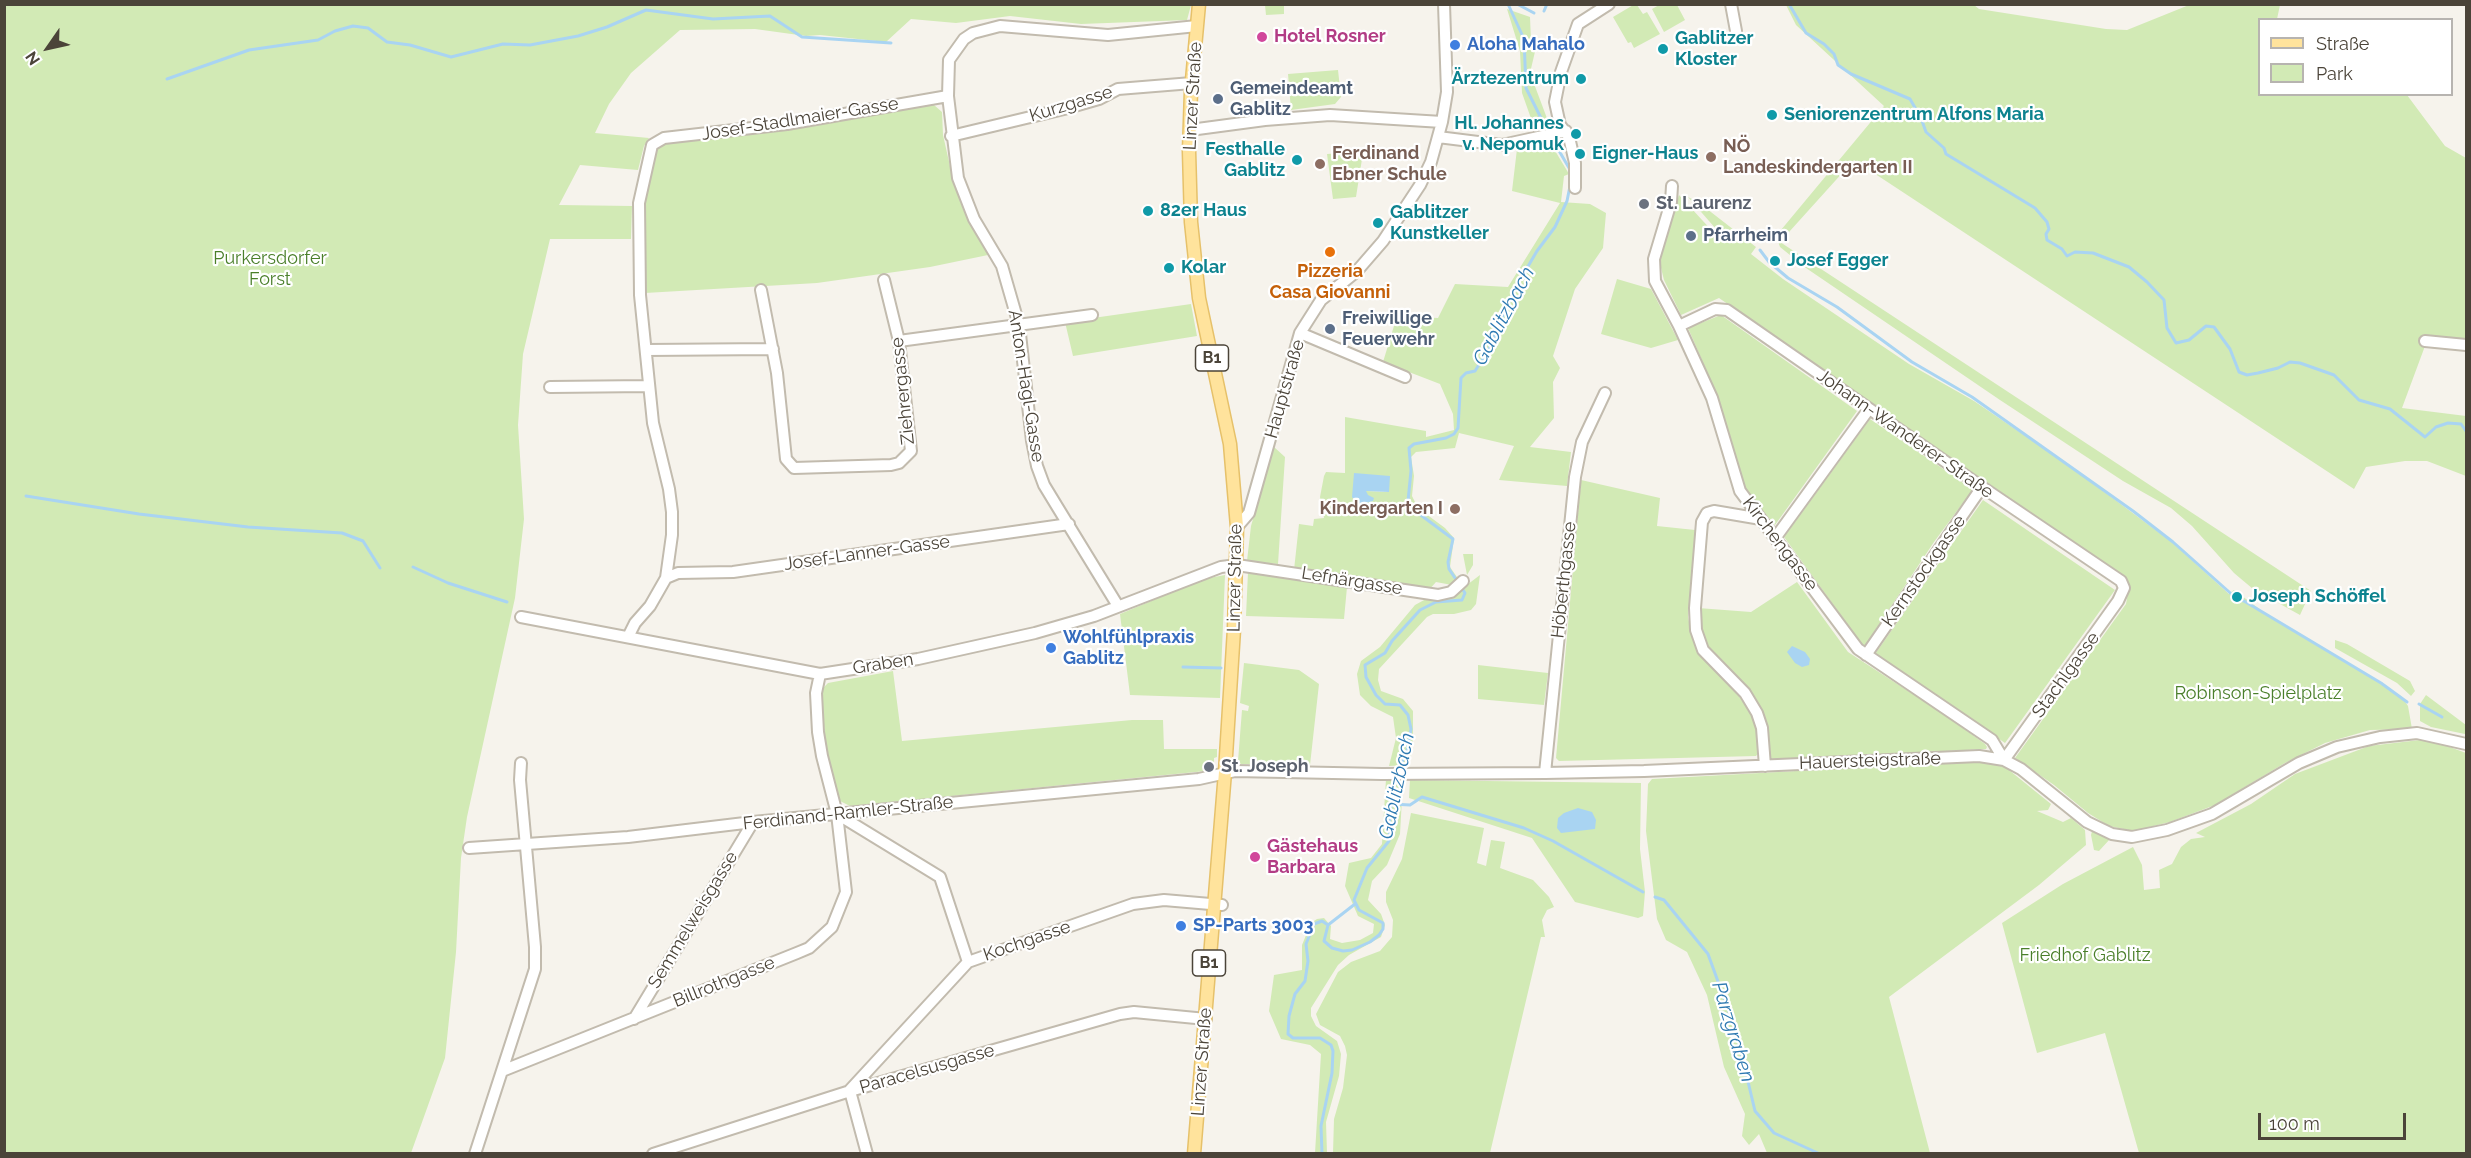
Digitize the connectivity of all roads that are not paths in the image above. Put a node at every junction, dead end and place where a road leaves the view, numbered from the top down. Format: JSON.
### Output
{"nodes":[{"id":1,"x":1199,"y":4,"type":"edge"},
{"id":2,"x":1444,"y":4,"type":"edge"},
{"id":3,"x":1609,"y":4,"type":"edge"},
{"id":4,"x":1731,"y":4,"type":"edge"},
{"id":5,"x":1197,"y":26,"type":"junction"},
{"id":6,"x":1736,"y":31,"type":"dead end"},
{"id":7,"x":1192,"y":83,"type":"junction"},
{"id":8,"x":948,"y":96,"type":"junction"},
{"id":9,"x":1442,"y":122,"type":"junction"},
{"id":10,"x":1190,"y":130,"type":"junction"},
{"id":11,"x":1563,"y":132,"type":"junction"},
{"id":12,"x":951,"y":135,"type":"junction"},
{"id":13,"x":1438,"y":137,"type":"junction"},
{"id":14,"x":1672,"y":186,"type":"dead end"},
{"id":15,"x":1575,"y":188,"type":"dead end"},
{"id":16,"x":884,"y":280,"type":"dead end"},
{"id":17,"x":762,"y":290,"type":"dead end"},
{"id":18,"x":1092,"y":315,"type":"dead end"},
{"id":19,"x":1019,"y":325,"type":"junction"},
{"id":20,"x":1679,"y":326,"type":"junction"},
{"id":21,"x":1300,"y":333,"type":"junction"},
{"id":22,"x":899,"y":340,"type":"junction"},
{"id":23,"x":2425,"y":341,"type":"dead end"},
{"id":24,"x":2466,"y":345,"type":"edge"},
{"id":25,"x":773,"y":349,"type":"junction"},
{"id":26,"x":646,"y":350,"type":"junction"},
{"id":27,"x":1405,"y":377,"type":"dead end"},
{"id":28,"x":649,"y":386,"type":"junction"},
{"id":29,"x":550,"y":387,"type":"dead end"},
{"id":30,"x":1605,"y":393,"type":"dead end"},
{"id":31,"x":1869,"y":409,"type":"junction"},
{"id":32,"x":1982,"y":488,"type":"junction"},
{"id":33,"x":1761,"y":519,"type":"junction"},
{"id":34,"x":1069,"y":524,"type":"junction"},
{"id":35,"x":1237,"y":527,"type":"junction"},
{"id":36,"x":1776,"y":537,"type":"junction"},
{"id":37,"x":1237,"y":565,"type":"junction"},
{"id":38,"x":666,"y":578,"type":"junction"},
{"id":39,"x":1460,"y":585,"type":"dead end"},
{"id":40,"x":2124,"y":588,"type":"joint"},
{"id":41,"x":1118,"y":606,"type":"junction"},
{"id":42,"x":521,"y":617,"type":"dead end"},
{"id":43,"x":628,"y":637,"type":"junction"},
{"id":44,"x":1866,"y":655,"type":"junction"},
{"id":45,"x":820,"y":674,"type":"junction"},
{"id":46,"x":2466,"y":744,"type":"edge"},
{"id":47,"x":2004,"y":760,"type":"junction"},
{"id":48,"x":521,"y":763,"type":"dead end"},
{"id":49,"x":1765,"y":766,"type":"junction"},
{"id":50,"x":1225,"y":772,"type":"junction"},
{"id":51,"x":1545,"y":773,"type":"junction"},
{"id":52,"x":837,"y":814,"type":"junction"},
{"id":53,"x":753,"y":822,"type":"junction"},
{"id":54,"x":527,"y":843,"type":"junction"},
{"id":55,"x":469,"y":848,"type":"dead end"},
{"id":56,"x":1218,"y":904,"type":"junction"},
{"id":57,"x":968,"y":962,"type":"junction"},
{"id":58,"x":634,"y":1019,"type":"junction"},
{"id":59,"x":1206,"y":1019,"type":"junction"},
{"id":60,"x":502,"y":1071,"type":"junction"},
{"id":61,"x":850,"y":1090,"type":"junction"},
{"id":62,"x":475,"y":1154,"type":"edge"},
{"id":63,"x":653,"y":1154,"type":"edge"},
{"id":64,"x":867,"y":1154,"type":"edge"},
{"id":65,"x":1194,"y":1154,"type":"edge"}],
"edges":[{"from":1,"to":5,"type":"main road","name":"Linzer Straße","number":"B1"},
{"from":2,"to":9,"type":"street","name":"Hauptstraße"},
{"from":3,"to":11,"type":"street"},
{"from":4,"to":6,"type":"street"},
{"from":5,"to":7,"type":"main road","name":"Linzer Straße","number":"B1"},
{"from":5,"to":8,"type":"street","name":"Anton-Hagl-Gasse"},
{"from":7,"to":10,"type":"main road","name":"Linzer Straße","number":"B1"},
{"from":7,"to":12,"type":"street","name":"Kurzgasse"},
{"from":8,"to":12,"type":"street","name":"Anton-Hagl-Gasse"},
{"from":8,"to":26,"type":"street","name":"Josef-Stadlmaier-Gasse"},
{"from":9,"to":10,"type":"street"},
{"from":9,"to":13,"type":"street","name":"Hauptstraße"},
{"from":10,"to":35,"type":"main road","name":"Linzer Straße","number":"B1"},
{"from":11,"to":13,"type":"street"},
{"from":11,"to":15,"type":"street"},
{"from":12,"to":19,"type":"street","name":"Anton-Hagl-Gasse"},
{"from":13,"to":21,"type":"street","name":"Hauptstraße"},
{"from":14,"to":20,"type":"street","name":"Kirchengasse"},
{"from":16,"to":22,"type":"street","name":"Ziehrergasse"},
{"from":17,"to":25,"type":"street"},
{"from":18,"to":19,"type":"street"},
{"from":19,"to":22,"type":"street"},
{"from":19,"to":34,"type":"street","name":"Anton-Hagl-Gasse"},
{"from":20,"to":31,"type":"street","name":"Johann-Wanderer-Straße"},
{"from":20,"to":33,"type":"street","name":"Kirchengasse"},
{"from":21,"to":27,"type":"street"},
{"from":21,"to":35,"type":"street","name":"Hauptstraße"},
{"from":22,"to":25,"type":"street","name":"Ziehrergasse"},
{"from":23,"to":24,"type":"street"},
{"from":25,"to":26,"type":"street"},
{"from":26,"to":28,"type":"street"},
{"from":28,"to":29,"type":"street"},
{"from":28,"to":38,"type":"street"},
{"from":30,"to":51,"type":"street","name":"Höberthgasse"},
{"from":31,"to":32,"type":"street","name":"Johann-Wanderer-Straße"},
{"from":31,"to":36,"type":"street"},
{"from":32,"to":40,"type":"street","name":"Johann-Wanderer-Straße"},
{"from":32,"to":44,"type":"street","name":"Kernstockgasse"},
{"from":33,"to":36,"type":"street","name":"Kirchengasse"},
{"from":33,"to":49,"type":"street"},
{"from":34,"to":38,"type":"street","name":"Josef-Lanner-Gasse"},
{"from":34,"to":41,"type":"street","name":"Anton-Hagl-Gasse"},
{"from":35,"to":37,"type":"main road","name":"Linzer Straße","number":"B1"},
{"from":36,"to":44,"type":"street","name":"Kirchengasse"},
{"from":37,"to":39,"type":"street","name":"Lefnärgasse"},
{"from":37,"to":41,"type":"street","name":"Graben"},
{"from":37,"to":50,"type":"main road","name":"Linzer Straße","number":"B1"},
{"from":38,"to":43,"type":"street"},
{"from":40,"to":47,"type":"street","name":"Stachlgasse"},
{"from":41,"to":45,"type":"street","name":"Graben"},
{"from":42,"to":43,"type":"street","name":"Graben"},
{"from":43,"to":45,"type":"street","name":"Graben"},
{"from":44,"to":47,"type":"street","name":"Kirchengasse"},
{"from":45,"to":52,"type":"street","name":"Billrothgasse"},
{"from":46,"to":47,"type":"street","name":"Hauersteigstraße"},
{"from":47,"to":49,"type":"street","name":"Hauersteigstraße"},
{"from":48,"to":54,"type":"street"},
{"from":49,"to":51,"type":"street","name":"Hauersteigstraße"},
{"from":50,"to":51,"type":"street","name":"Hauersteigstraße"},
{"from":50,"to":52,"type":"street","name":"Ferdinand-Ramler-Straße"},
{"from":50,"to":56,"type":"main road","name":"Linzer Straße","number":"B1"},
{"from":52,"to":53,"type":"street","name":"Ferdinand-Ramler-Straße"},
{"from":52,"to":57,"type":"street"},
{"from":52,"to":58,"type":"street","name":"Billrothgasse"},
{"from":53,"to":54,"type":"street","name":"Ferdinand-Ramler-Straße"},
{"from":53,"to":58,"type":"street","name":"Semmelweisgasse"},
{"from":54,"to":55,"type":"street","name":"Ferdinand-Ramler-Straße"},
{"from":54,"to":60,"type":"street"},
{"from":56,"to":57,"type":"street","name":"Kochgasse"},
{"from":56,"to":59,"type":"main road","name":"Linzer Straße","number":"B1"},
{"from":57,"to":61,"type":"street","name":"Kochgasse"},
{"from":58,"to":60,"type":"street","name":"Billrothgasse"},
{"from":59,"to":61,"type":"street","name":"Paracelsusgasse"},
{"from":59,"to":65,"type":"main road","name":"Linzer Straße","number":"B1"},
{"from":60,"to":62,"type":"street"},
{"from":61,"to":63,"type":"street","name":"Paracelsusgasse"},
{"from":61,"to":64,"type":"street"}]}
